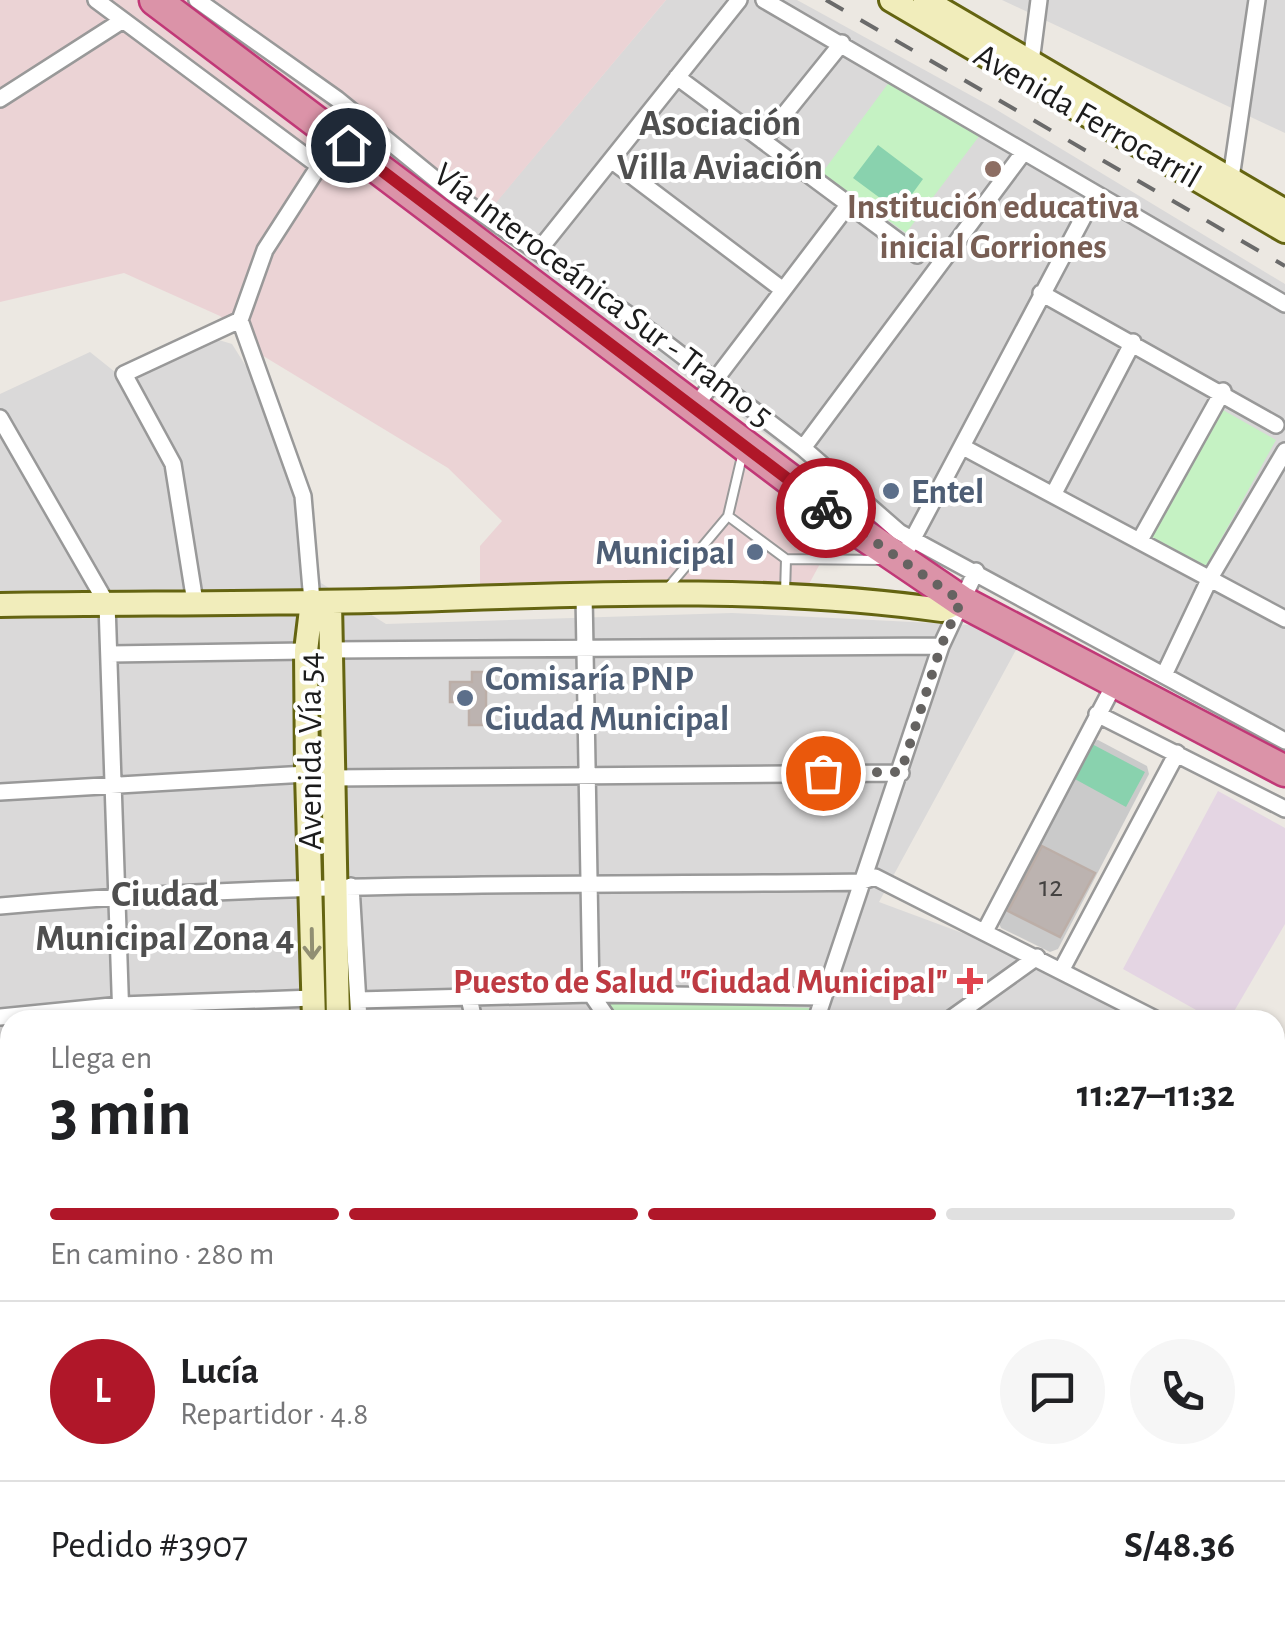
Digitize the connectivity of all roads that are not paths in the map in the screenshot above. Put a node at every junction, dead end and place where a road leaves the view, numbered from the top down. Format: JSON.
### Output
{"nodes":[{"id":1,"x":96,"y":0,"type":"edge"},
{"id":2,"x":155,"y":0,"type":"edge"},
{"id":3,"x":739,"y":0,"type":"edge"},
{"id":4,"x":764,"y":0,"type":"edge"},
{"id":5,"x":891,"y":0,"type":"edge"},
{"id":6,"x":925,"y":0,"type":"edge"},
{"id":7,"x":1039,"y":0,"type":"edge"},
{"id":8,"x":1257,"y":0,"type":"edge"},
{"id":9,"x":200,"y":1,"type":"edge"},
{"id":10,"x":120,"y":22,"type":"junction"},
{"id":11,"x":842,"y":43,"type":"junction"},
{"id":12,"x":1031,"y":62,"type":"junction"},
{"id":13,"x":678,"y":77,"type":"junction"},
{"id":14,"x":0,"y":99,"type":"edge"},
{"id":15,"x":763,"y":141,"type":"junction"},
{"id":16,"x":1023,"y":153,"type":"junction"},
{"id":17,"x":611,"y":160,"type":"junction"},
{"id":18,"x":1231,"y":178,"type":"junction"},
{"id":19,"x":1094,"y":197,"type":"junction"},
{"id":20,"x":848,"y":205,"type":"junction"},
{"id":21,"x":1285,"y":211,"type":"edge"},
{"id":22,"x":1285,"y":232,"type":"edge"},
{"id":23,"x":539,"y":250,"type":"junction"},
{"id":24,"x":917,"y":255,"type":"dead end"},
{"id":25,"x":783,"y":290,"type":"junction"},
{"id":26,"x":1041,"y":293,"type":"junction"},
{"id":27,"x":1285,"y":304,"type":"edge"},
{"id":28,"x":240,"y":320,"type":"junction"},
{"id":29,"x":1133,"y":342,"type":"junction"},
{"id":30,"x":715,"y":381,"type":"junction"},
{"id":31,"x":1223,"y":391,"type":"junction"},
{"id":32,"x":693,"y":409,"type":"junction"},
{"id":33,"x":0,"y":418,"type":"edge"},
{"id":34,"x":1276,"y":425,"type":"dead end"},
{"id":35,"x":962,"y":447,"type":"junction"},
{"id":36,"x":744,"y":448,"type":"junction"},
{"id":37,"x":803,"y":448,"type":"junction"},
{"id":38,"x":1285,"y":451,"type":"edge"},
{"id":39,"x":1052,"y":495,"type":"junction"},
{"id":40,"x":728,"y":516,"type":"junction"},
{"id":41,"x":1140,"y":540,"type":"junction"},
{"id":42,"x":907,"y":549,"type":"junction"},
{"id":43,"x":786,"y":558,"type":"junction"},
{"id":44,"x":976,"y":572,"type":"junction"},
{"id":45,"x":1210,"y":578,"type":"junction"},
{"id":46,"x":666,"y":590,"type":"junction"},
{"id":47,"x":785,"y":593,"type":"junction"},
{"id":48,"x":584,"y":594,"type":"junction"},
{"id":49,"x":961,"y":601,"type":"junction"},
{"id":50,"x":196,"y":602,"type":"junction"},
{"id":51,"x":321,"y":602,"type":"junction"},
{"id":52,"x":107,"y":604,"type":"junction"},
{"id":53,"x":0,"y":605,"type":"edge"},
{"id":54,"x":1285,"y":619,"type":"edge"},
{"id":55,"x":941,"y":646,"type":"junction"},
{"id":56,"x":586,"y":647,"type":"junction"},
{"id":57,"x":330,"y":650,"type":"junction"},
{"id":58,"x":306,"y":651,"type":"junction"},
{"id":59,"x":110,"y":654,"type":"junction"},
{"id":60,"x":1164,"y":675,"type":"junction"},
{"id":61,"x":1116,"y":681,"type":"junction"},
{"id":62,"x":1097,"y":714,"type":"junction"},
{"id":63,"x":1285,"y":742,"type":"edge"},
{"id":64,"x":1178,"y":753,"type":"junction"},
{"id":65,"x":1285,"y":771,"type":"edge"},
{"id":66,"x":901,"y":772,"type":"junction"},
{"id":67,"x":588,"y":775,"type":"junction"},
{"id":68,"x":318,"y":776,"type":"junction"},
{"id":69,"x":110,"y":784,"type":"junction"},
{"id":70,"x":0,"y":792,"type":"edge"},
{"id":71,"x":1285,"y":809,"type":"edge"},
{"id":72,"x":860,"y":882,"type":"junction"},
{"id":73,"x":332,"y":886,"type":"junction"},
{"id":74,"x":592,"y":886,"type":"junction"},
{"id":75,"x":116,"y":895,"type":"junction"},
{"id":76,"x":0,"y":906,"type":"edge"},
{"id":77,"x":985,"y":931,"type":"junction"},
{"id":78,"x":1038,"y":957,"type":"junction"},
{"id":79,"x":1062,"y":970,"type":"junction"},
{"id":80,"x":591,"y":994,"type":"junction"},
{"id":81,"x":823,"y":997,"type":"junction"},
{"id":82,"x":469,"y":998,"type":"junction"},
{"id":83,"x":358,"y":1000,"type":"junction"},
{"id":84,"x":314,"y":1009,"type":"edge"},
{"id":85,"x":121,"y":1010,"type":"edge"},
{"id":86,"x":250,"y":1010,"type":"edge"},
{"id":87,"x":338,"y":1010,"type":"edge"},
{"id":88,"x":358,"y":1010,"type":"edge"},
{"id":89,"x":472,"y":1010,"type":"edge"},
{"id":90,"x":602,"y":1010,"type":"edge"},
{"id":91,"x":819,"y":1010,"type":"edge"},
{"id":92,"x":963,"y":1010,"type":"edge"},
{"id":93,"x":1133,"y":1010,"type":"edge"}],
"edges":[{"from":1,"to":10,"type":"street"},
{"from":2,"to":32,"type":"highway","name":"Vía Interoceánica Sur - Tramo 5"},
{"from":3,"to":13,"type":"street"},
{"from":4,"to":11,"type":"street"},
{"from":5,"to":22,"type":"main road","name":"Avenida Ferrocarril"},
{"from":6,"to":12,"type":"main road","name":"Avenida Ferrocarril"},
{"from":7,"to":12,"type":"street"},
{"from":8,"to":18,"type":"street"},
{"from":9,"to":23,"type":"street"},
{"from":10,"to":14,"type":"street"},
{"from":10,"to":28,"type":"street"},
{"from":11,"to":15,"type":"street"},
{"from":11,"to":16,"type":"street"},
{"from":12,"to":18,"type":"main road","name":"Avenida Ferrocarril"},
{"from":13,"to":15,"type":"street"},
{"from":13,"to":17,"type":"street"},
{"from":15,"to":20,"type":"street"},
{"from":16,"to":19,"type":"street"},
{"from":16,"to":37,"type":"street"},
{"from":17,"to":23,"type":"street"},
{"from":17,"to":25,"type":"street"},
{"from":18,"to":21,"type":"main road","name":"Avenida Ferrocarril"},
{"from":19,"to":26,"type":"street"},
{"from":19,"to":27,"type":"street"},
{"from":20,"to":24,"type":"street"},
{"from":20,"to":25,"type":"street"},
{"from":23,"to":30,"type":"street"},
{"from":25,"to":30,"type":"street"},
{"from":26,"to":29,"type":"street"},
{"from":26,"to":35,"type":"street"},
{"from":28,"to":50,"type":"street"},
{"from":28,"to":51,"type":"street"},
{"from":29,"to":31,"type":"street"},
{"from":29,"to":39,"type":"street"},
{"from":30,"to":32,"type":"street"},
{"from":30,"to":37,"type":"street"},
{"from":31,"to":34,"type":"street"},
{"from":31,"to":41,"type":"street"},
{"from":32,"to":36,"type":"highway","name":"Vía Interoceánica Sur - Tramo 5"},
{"from":33,"to":52,"type":"street"},
{"from":35,"to":39,"type":"street"},
{"from":35,"to":42,"type":"street"},
{"from":36,"to":40,"type":"lane"},
{"from":36,"to":42,"type":"highway","name":"Vía Interoceánica Sur - Tramo 5"},
{"from":37,"to":42,"type":"street"},
{"from":38,"to":45,"type":"street"},
{"from":39,"to":41,"type":"street"},
{"from":40,"to":43,"type":"lane"},
{"from":40,"to":46,"type":"lane"},
{"from":41,"to":45,"type":"street"},
{"from":42,"to":43,"type":"lane"},
{"from":42,"to":44,"type":"street"},
{"from":42,"to":49,"type":"highway","name":"Vía Interoceánica Sur - Tramo 5"},
{"from":43,"to":47,"type":"lane"},
{"from":44,"to":49,"type":"street"},
{"from":44,"to":60,"type":"street"},
{"from":45,"to":54,"type":"street"},
{"from":45,"to":60,"type":"street"},
{"from":46,"to":47,"type":"main road"},
{"from":46,"to":48,"type":"main road"},
{"from":47,"to":49,"type":"main road"},
{"from":48,"to":51,"type":"main road"},
{"from":48,"to":56,"type":"street"},
{"from":49,"to":55,"type":"street"},
{"from":49,"to":61,"type":"highway","name":"Vía Interoceánica Sur - Tramo 5"},
{"from":50,"to":51,"type":"main road"},
{"from":50,"to":52,"type":"main road"},
{"from":51,"to":57,"type":"main road"},
{"from":51,"to":58,"type":"main road","name":"Avenida Vía 54"},
{"from":52,"to":53,"type":"main road"},
{"from":52,"to":59,"type":"street"},
{"from":55,"to":56,"type":"street"},
{"from":55,"to":66,"type":"street"},
{"from":56,"to":57,"type":"street"},
{"from":56,"to":67,"type":"street"},
{"from":57,"to":68,"type":"main road"},
{"from":58,"to":59,"type":"street"},
{"from":58,"to":68,"type":"main road","name":"Avenida Vía 54"},
{"from":59,"to":69,"type":"street"},
{"from":60,"to":63,"type":"street"},
{"from":61,"to":62,"type":"street"},
{"from":61,"to":65,"type":"highway","name":"Vía Interoceánica Sur - Tramo 5"},
{"from":62,"to":64,"type":"street"},
{"from":62,"to":77,"type":"street"},
{"from":64,"to":71,"type":"street"},
{"from":64,"to":79,"type":"street"},
{"from":66,"to":67,"type":"street"},
{"from":66,"to":72,"type":"street"},
{"from":67,"to":68,"type":"street"},
{"from":67,"to":74,"type":"street"},
{"from":68,"to":69,"type":"street"},
{"from":68,"to":73,"type":"main road","name":"Avenida Vía 54"},
{"from":69,"to":70,"type":"street"},
{"from":69,"to":75,"type":"street"},
{"from":72,"to":74,"type":"street"},
{"from":72,"to":77,"type":"street"},
{"from":72,"to":81,"type":"street"},
{"from":73,"to":74,"type":"street"},
{"from":73,"to":75,"type":"street"},
{"from":73,"to":83,"type":"street"},
{"from":73,"to":84,"type":"main road","name":"Avenida Vía 54","one_way":true},
{"from":73,"to":87,"type":"main road"},
{"from":74,"to":80,"type":"street"},
{"from":75,"to":76,"type":"street"},
{"from":75,"to":85,"type":"street"},
{"from":77,"to":78,"type":"street"},
{"from":78,"to":79,"type":"street"},
{"from":78,"to":92,"type":"street"},
{"from":79,"to":93,"type":"street"},
{"from":80,"to":81,"type":"street"},
{"from":80,"to":82,"type":"street"},
{"from":80,"to":90,"type":"street"},
{"from":81,"to":91,"type":"street"},
{"from":82,"to":83,"type":"street"},
{"from":82,"to":89,"type":"street"},
{"from":83,"to":88,"type":"street"},
{"from":84,"to":86,"type":"street"}]}
